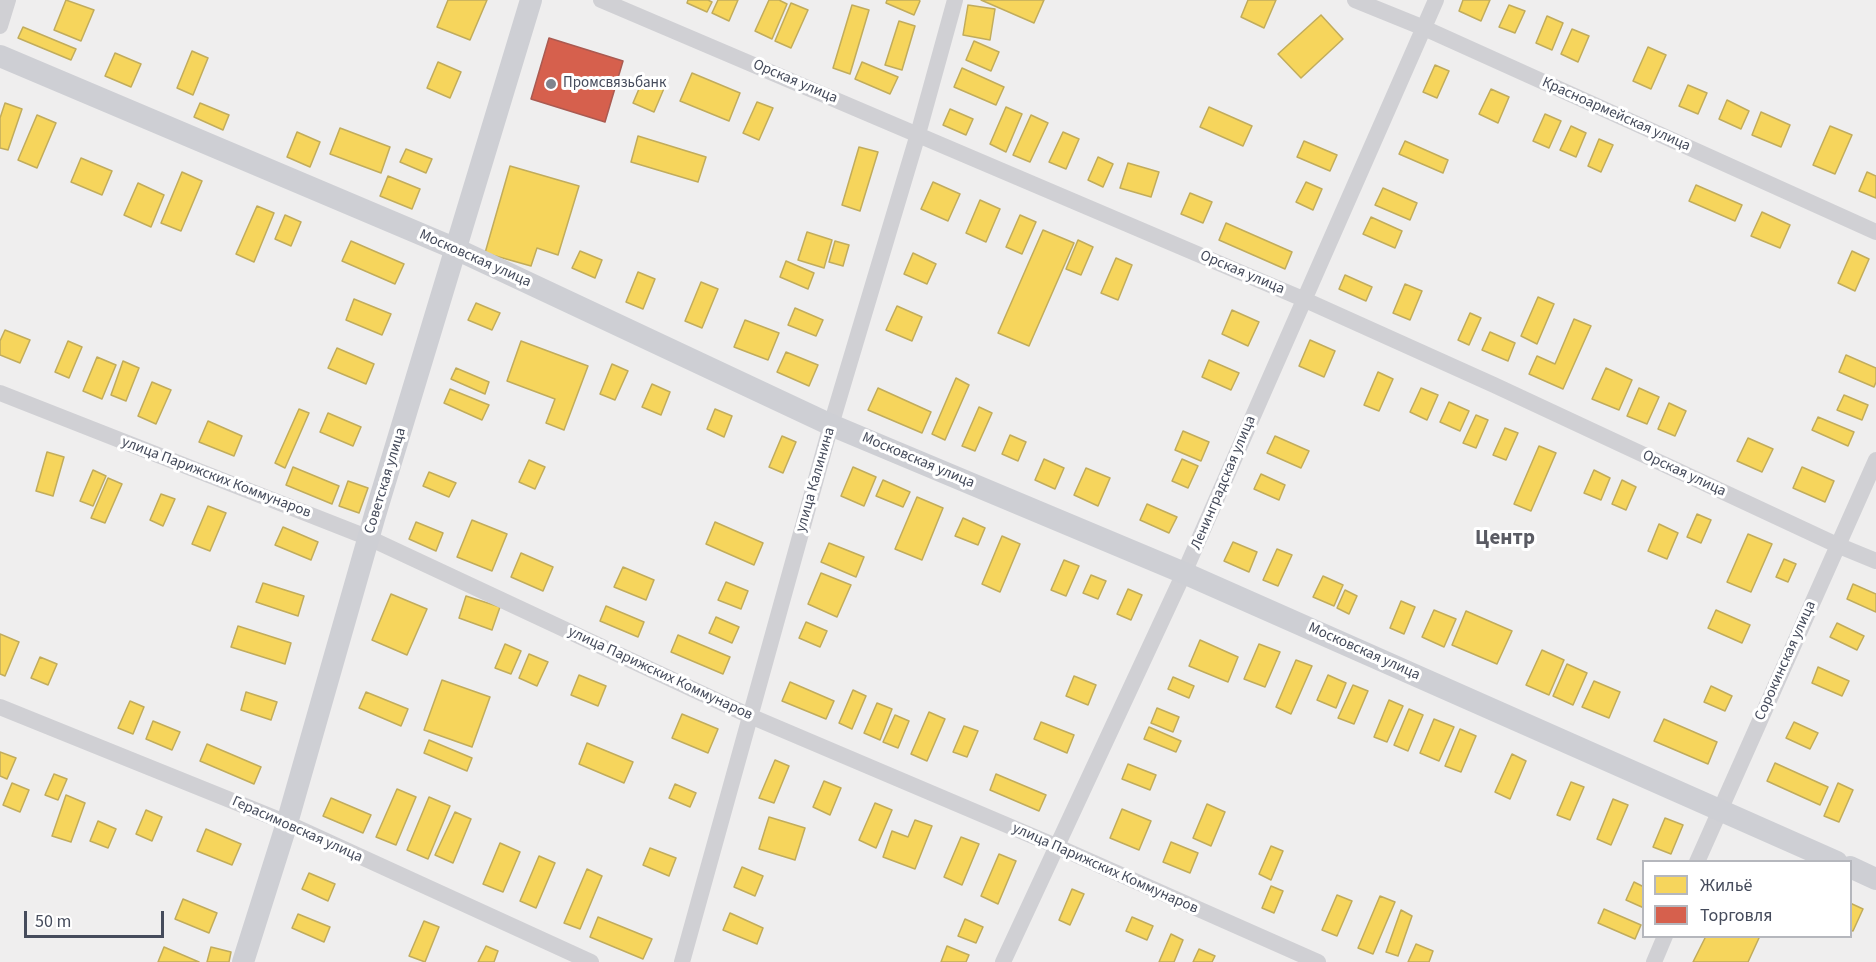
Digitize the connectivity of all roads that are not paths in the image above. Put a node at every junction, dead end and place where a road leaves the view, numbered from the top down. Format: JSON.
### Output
{"nodes":[{"id":1,"x":8,"y":0,"type":"edge"},
{"id":2,"x":531,"y":0,"type":"edge"},
{"id":3,"x":601,"y":0,"type":"edge"},
{"id":4,"x":955,"y":0,"type":"edge"},
{"id":5,"x":1355,"y":0,"type":"edge"},
{"id":6,"x":1436,"y":0,"type":"edge"},
{"id":7,"x":0,"y":26,"type":"edge"},
{"id":8,"x":1424,"y":28,"type":"junction"},
{"id":9,"x":0,"y":56,"type":"edge"},
{"id":10,"x":918,"y":134,"type":"junction"},
{"id":11,"x":1876,"y":232,"type":"edge"},
{"id":12,"x":456,"y":249,"type":"junction"},
{"id":13,"x":1303,"y":299,"type":"junction"},
{"id":14,"x":0,"y":393,"type":"edge"},
{"id":15,"x":831,"y":425,"type":"junction"},
{"id":16,"x":1876,"y":460,"type":"edge"},
{"id":17,"x":369,"y":538,"type":"junction"},
{"id":18,"x":1837,"y":545,"type":"junction"},
{"id":19,"x":1876,"y":561,"type":"edge"},
{"id":20,"x":1184,"y":573,"type":"junction"},
{"id":21,"x":0,"y":706,"type":"edge"},
{"id":22,"x":750,"y":716,"type":"junction"},
{"id":23,"x":1720,"y":810,"type":"junction"},
{"id":24,"x":286,"y":823,"type":"junction"},
{"id":25,"x":1056,"y":846,"type":"junction"},
{"id":26,"x":1697,"y":860,"type":"edge"},
{"id":27,"x":1835,"y":860,"type":"edge"},
{"id":28,"x":1852,"y":867,"type":"edge"},
{"id":29,"x":1876,"y":879,"type":"edge"},
{"id":30,"x":1664,"y":938,"type":"edge"},
{"id":31,"x":243,"y":962,"type":"edge"},
{"id":32,"x":591,"y":962,"type":"edge"},
{"id":33,"x":682,"y":962,"type":"edge"},
{"id":34,"x":1003,"y":962,"type":"edge"},
{"id":35,"x":1317,"y":962,"type":"edge"},
{"id":36,"x":1654,"y":962,"type":"edge"}],
"edges":[{"from":1,"to":7,"type":"street"},
{"from":2,"to":12,"type":"street","name":"Советская улица"},
{"from":3,"to":10,"type":"street","name":"Орская улица"},
{"from":4,"to":10,"type":"street","name":"улица Калинина"},
{"from":5,"to":8,"type":"street","name":"Красноармейская улица"},
{"from":6,"to":8,"type":"street","name":"Ленинградская улица"},
{"from":8,"to":11,"type":"street","name":"Красноармейская улица"},
{"from":8,"to":13,"type":"street","name":"Ленинградская улица"},
{"from":9,"to":12,"type":"street","name":"Московская улица"},
{"from":10,"to":13,"type":"street","name":"Орская улица"},
{"from":10,"to":15,"type":"street","name":"улица Калинина"},
{"from":12,"to":15,"type":"street","name":"Московская улица"},
{"from":12,"to":17,"type":"street","name":"Советская улица"},
{"from":13,"to":18,"type":"street","name":"Орская улица"},
{"from":13,"to":20,"type":"street","name":"Ленинградская улица"},
{"from":14,"to":17,"type":"street","name":"улица Парижских Коммунаров"},
{"from":15,"to":20,"type":"street","name":"Московская улица"},
{"from":15,"to":22,"type":"street","name":"улица Калинина"},
{"from":16,"to":18,"type":"street","name":"Сорокинская улица"},
{"from":17,"to":22,"type":"street","name":"улица Парижских Коммунаров"},
{"from":17,"to":24,"type":"street","name":"Советская улица"},
{"from":18,"to":19,"type":"street","name":"Орская улица"},
{"from":18,"to":23,"type":"street","name":"Сорокинская улица"},
{"from":20,"to":23,"type":"street","name":"Московская улица"},
{"from":20,"to":25,"type":"street","name":"Ленинградская улица"},
{"from":21,"to":24,"type":"street","name":"Герасимовская улица"},
{"from":22,"to":25,"type":"street","name":"улица Парижских Коммунаров"},
{"from":22,"to":33,"type":"street","name":"улица Калинина"},
{"from":23,"to":26,"type":"street","name":"Сорокинская улица"},
{"from":23,"to":27,"type":"street","name":"Московская улица"},
{"from":24,"to":31,"type":"street","name":"Советская улица"},
{"from":24,"to":32,"type":"street","name":"Герасимовская улица"},
{"from":25,"to":34,"type":"street","name":"Ленинградская улица"},
{"from":25,"to":35,"type":"street","name":"улица Парижских Коммунаров"},
{"from":28,"to":29,"type":"street"},
{"from":30,"to":36,"type":"street"}]}
